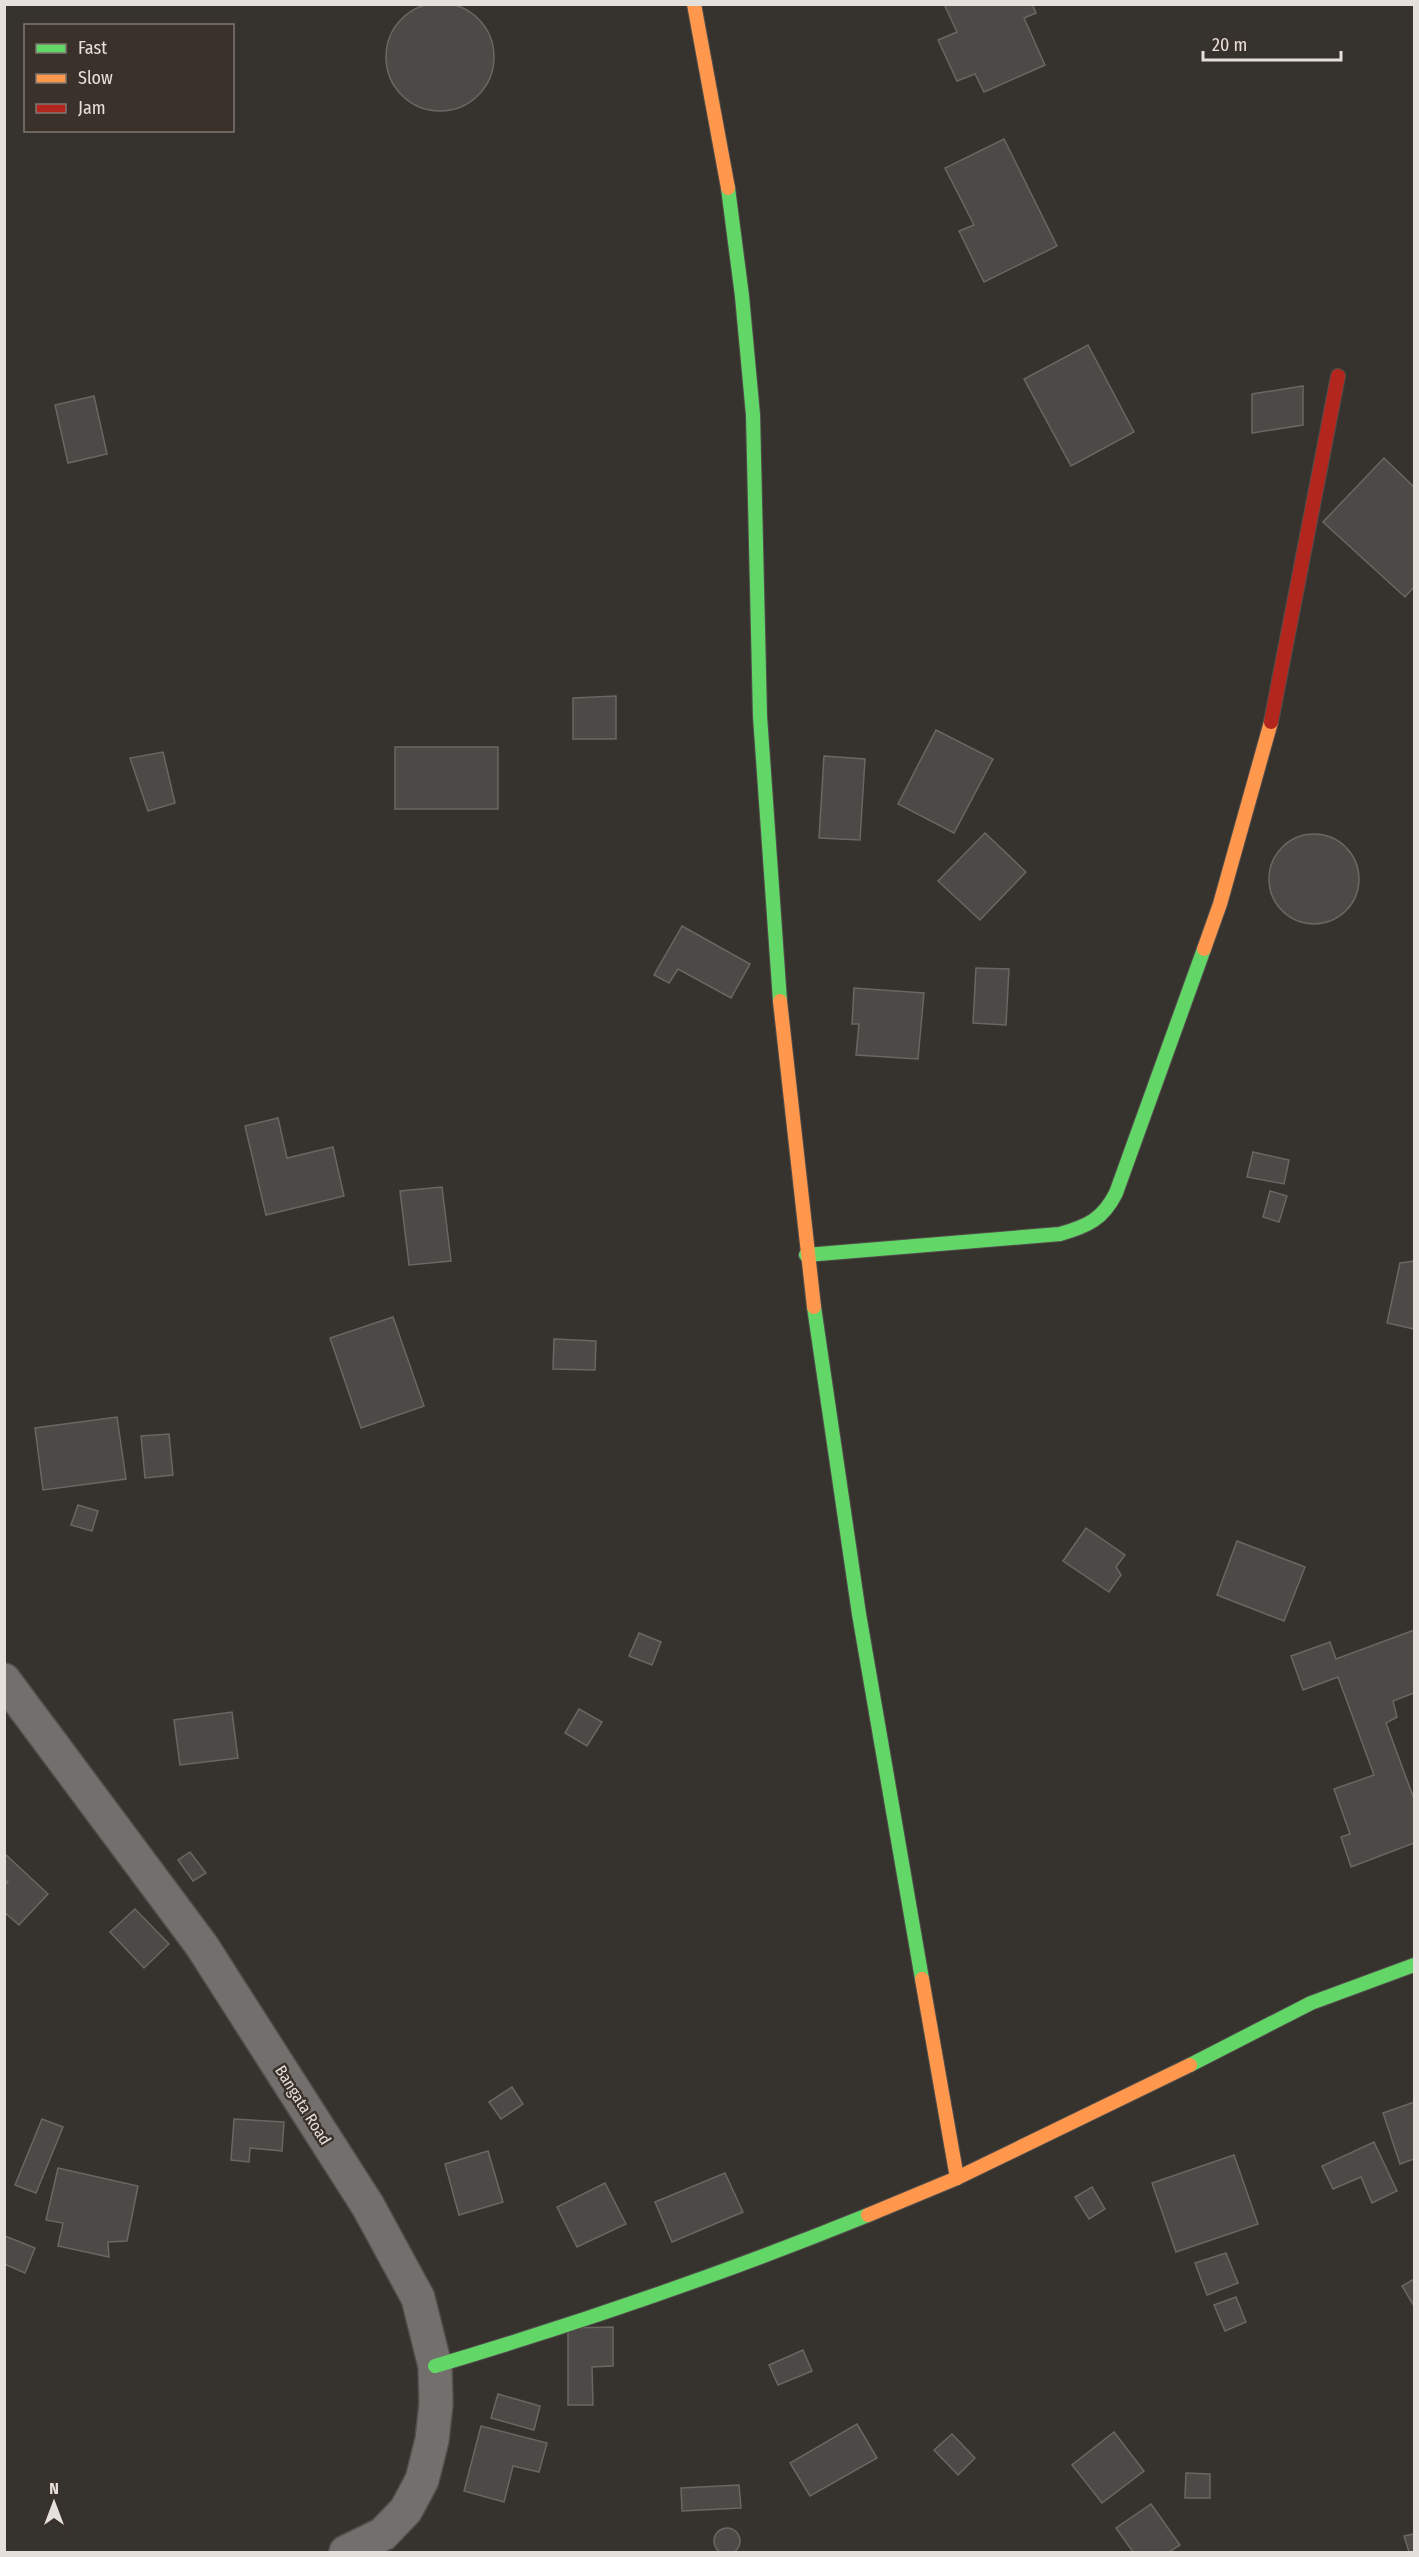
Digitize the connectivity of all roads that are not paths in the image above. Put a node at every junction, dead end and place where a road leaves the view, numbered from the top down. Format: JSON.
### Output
{"nodes":[{"id":1,"x":694,"y":4,"type":"edge"},
{"id":2,"x":1338,"y":376,"type":"dead end"},
{"id":3,"x":806,"y":1255,"type":"junction"},
{"id":4,"x":4,"y":1680,"type":"edge"},
{"id":5,"x":1414,"y":1965,"type":"edge"},
{"id":6,"x":957,"y":2178,"type":"junction"},
{"id":7,"x":435,"y":2366,"type":"junction"},
{"id":8,"x":346,"y":2553,"type":"edge"}],
"edges":[{"from":1,"to":3,"type":"street"},
{"from":2,"to":3,"type":"street"},
{"from":3,"to":6,"type":"street"},
{"from":4,"to":7,"type":"street","name":"Bangata Road"},
{"from":5,"to":6,"type":"street"},
{"from":6,"to":7,"type":"street"},
{"from":7,"to":8,"type":"street","name":"Bangata Road"}]}
